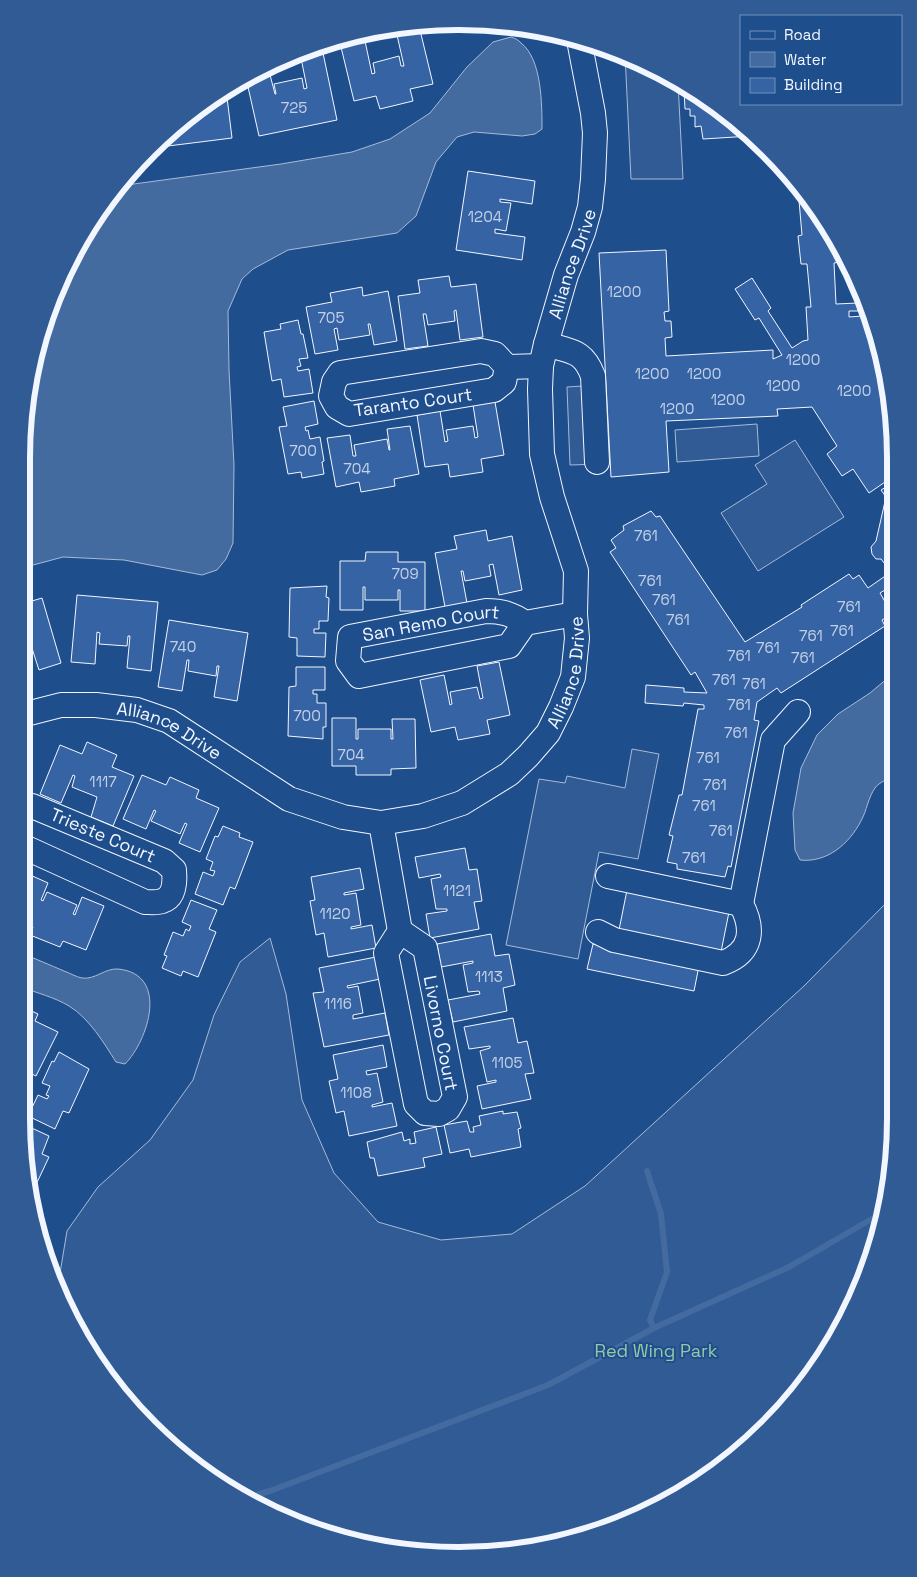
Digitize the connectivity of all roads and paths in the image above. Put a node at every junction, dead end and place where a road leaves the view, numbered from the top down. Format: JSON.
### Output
{"nodes":[{"id":1,"x":581,"y":48,"type":"edge"},
{"id":2,"x":543,"y":355,"type":"junction"},
{"id":3,"x":507,"y":367,"type":"junction"},
{"id":4,"x":597,"y":462,"type":"dead end"},
{"id":5,"x":575,"y":614,"type":"junction"},
{"id":6,"x":525,"y":623,"type":"junction"},
{"id":7,"x":798,"y":712,"type":"dead end"},
{"id":8,"x":30,"y":714,"type":"edge"},
{"id":9,"x":30,"y":807,"type":"edge"},
{"id":10,"x":381,"y":823,"type":"junction"},
{"id":11,"x":30,"y":850,"type":"edge"},
{"id":12,"x":608,"y":876,"type":"dead end"},
{"id":13,"x":740,"y":904,"type":"junction"},
{"id":14,"x":400,"y":931,"type":"junction"},
{"id":15,"x":598,"y":932,"type":"dead end"}],
"edges":[{"from":1,"to":2,"type":"street","name":"Alliance Drive"},
{"from":2,"to":3,"type":"street"},
{"from":2,"to":4,"type":"street"},
{"from":2,"to":5,"type":"street","name":"Alliance Drive"},
{"from":3,"to":3,"type":"street","name":"Taranto Court"},
{"from":5,"to":6,"type":"street","name":"San Remo Court"},
{"from":5,"to":10,"type":"street","name":"Alliance Drive"},
{"from":6,"to":6,"type":"street","name":"San Remo Court"},
{"from":7,"to":13,"type":"street"},
{"from":8,"to":10,"type":"street","name":"Alliance Drive"},
{"from":9,"to":11,"type":"street","name":"Trieste Court"},
{"from":10,"to":14,"type":"street"},
{"from":12,"to":13,"type":"street"},
{"from":13,"to":15,"type":"street"},
{"from":14,"to":14,"type":"street","name":"Livorno Court"}]}
